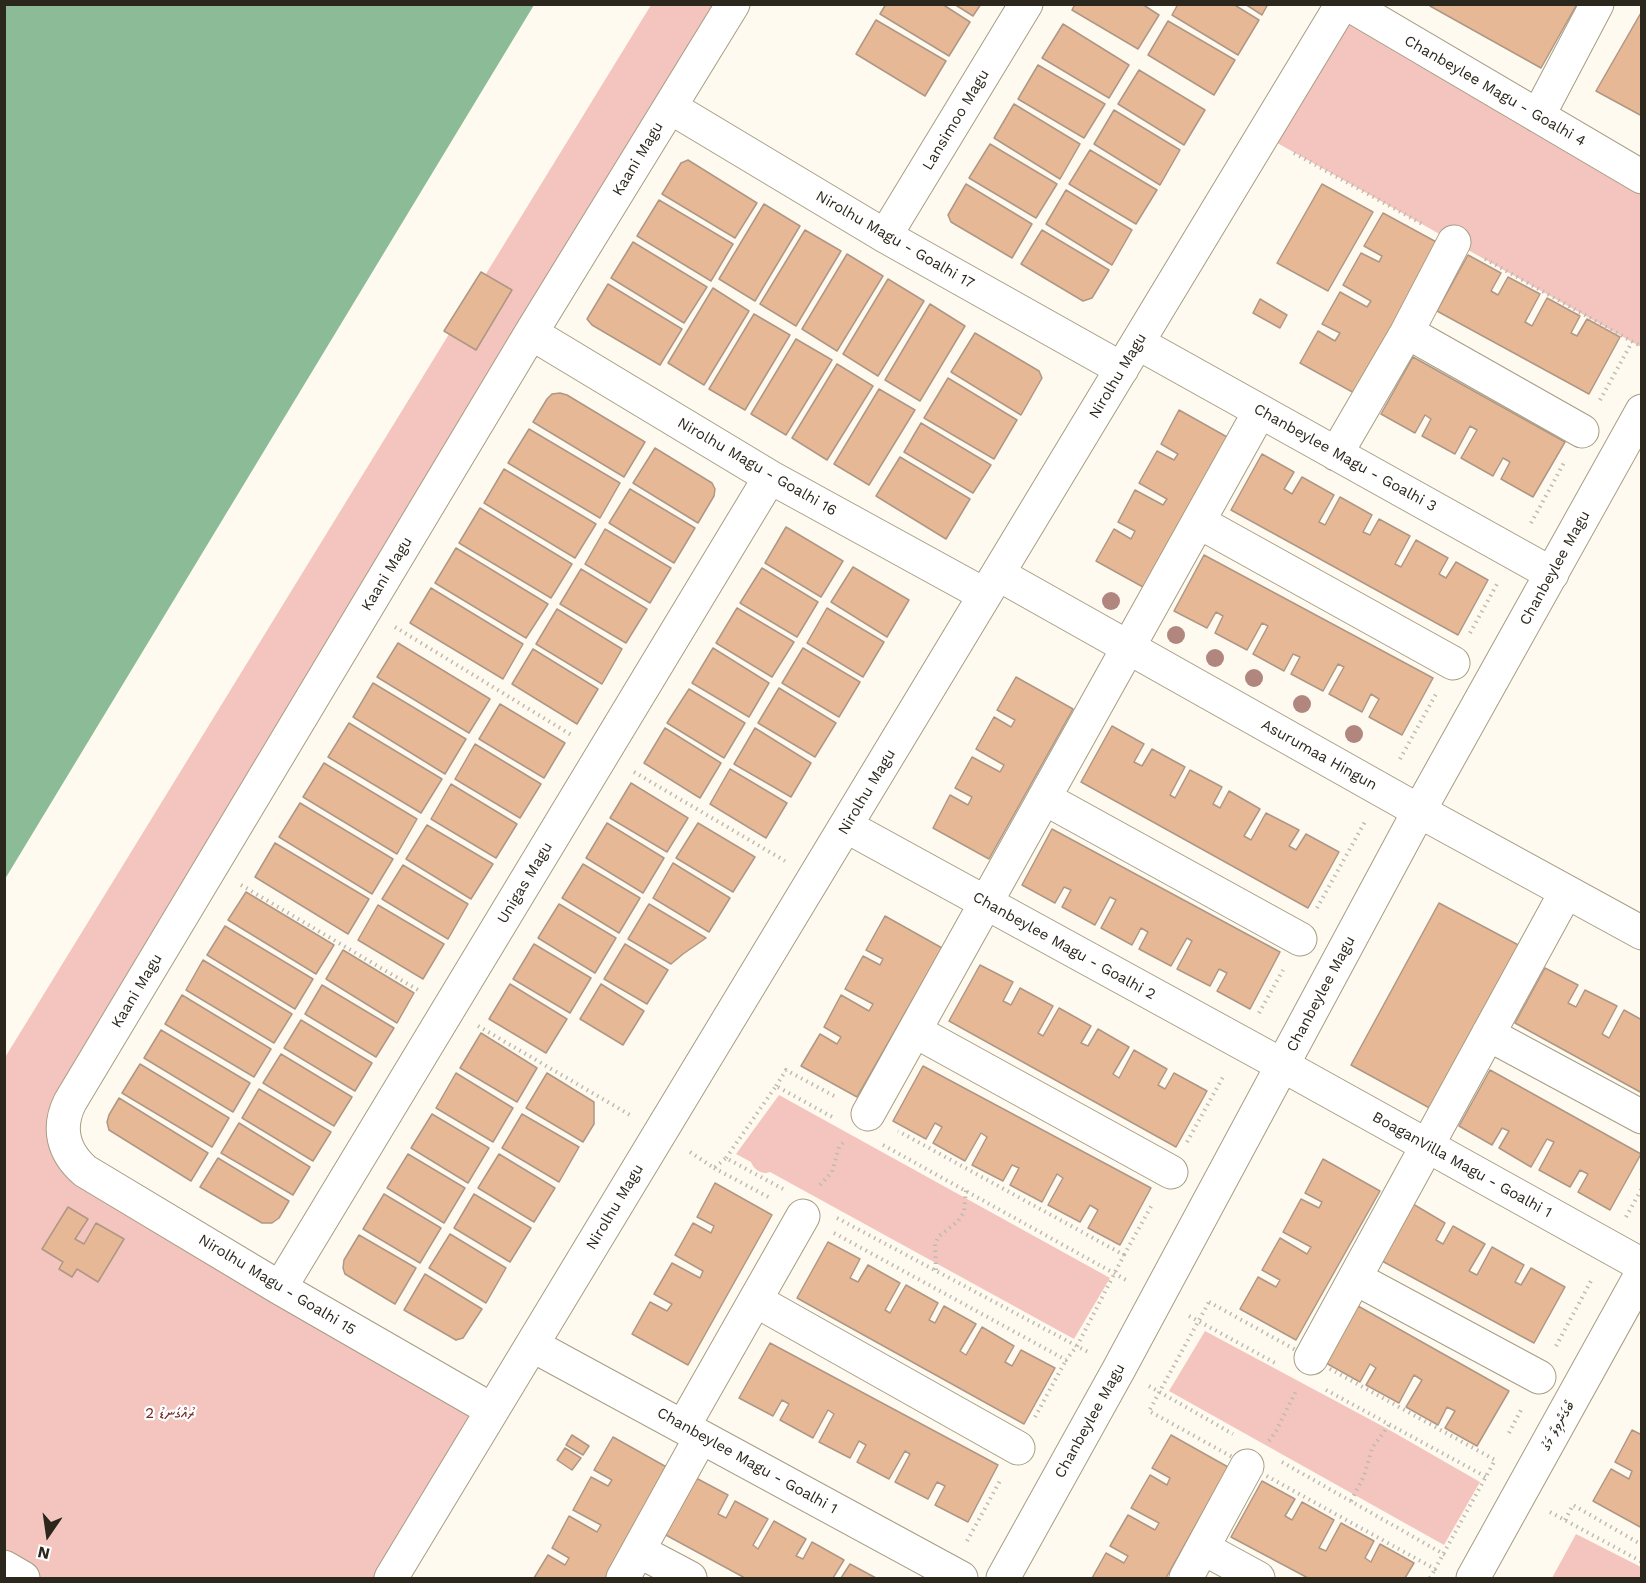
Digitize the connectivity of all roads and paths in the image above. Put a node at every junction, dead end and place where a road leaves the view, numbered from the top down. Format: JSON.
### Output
{"nodes":[{"id":1,"x":733,"y":4,"type":"edge"},
{"id":2,"x":1026,"y":4,"type":"edge"},
{"id":3,"x":1342,"y":4,"type":"edge"},
{"id":4,"x":1348,"y":4,"type":"edge"},
{"id":5,"x":1597,"y":4,"type":"edge"},
{"id":6,"x":670,"y":107,"type":"junction"},
{"id":7,"x":1538,"y":116,"type":"junction"},
{"id":8,"x":1641,"y":177,"type":"edge"},
{"id":9,"x":885,"y":236,"type":"junction"},
{"id":10,"x":1455,"y":242,"type":"dead end"},
{"id":11,"x":1407,"y":332,"type":"junction"},
{"id":12,"x":531,"y":333,"type":"junction"},
{"id":13,"x":1130,"y":356,"type":"junction"},
{"id":14,"x":1260,"y":411,"type":"junction"},
{"id":15,"x":1641,"y":411,"type":"edge"},
{"id":16,"x":1582,"y":431,"type":"dead end"},
{"id":17,"x":1336,"y":454,"type":"junction"},
{"id":18,"x":770,"y":477,"type":"junction"},
{"id":19,"x":1199,"y":522,"type":"junction"},
{"id":20,"x":1552,"y":574,"type":"junction"},
{"id":21,"x":992,"y":585,"type":"junction"},
{"id":22,"x":366,"y":609,"type":"junction"},
{"id":23,"x":1128,"y":648,"type":"junction"},
{"id":24,"x":1453,"y":663,"type":"dead end"},
{"id":25,"x":574,"y":736,"type":"dead end"},
{"id":26,"x":633,"y":771,"type":"dead end"},
{"id":27,"x":1044,"y":798,"type":"junction"},
{"id":28,"x":1419,"y":811,"type":"junction"},
{"id":29,"x":846,"y":826,"type":"junction"},
{"id":30,"x":211,"y":867,"type":"junction"},
{"id":31,"x":814,"y":879,"type":"junction"},
{"id":32,"x":1566,"y":892,"type":"junction"},
{"id":33,"x":986,"y":903,"type":"junction"},
{"id":34,"x":1641,"y":933,"type":"edge"},
{"id":35,"x":1300,"y":939,"type":"dead end"},
{"id":36,"x":420,"y":992,"type":"dead end"},
{"id":37,"x":471,"y":1022,"type":"dead end"},
{"id":38,"x":915,"y":1030,"type":"junction"},
{"id":39,"x":1488,"y":1034,"type":"junction"},
{"id":40,"x":1282,"y":1065,"type":"junction"},
{"id":41,"x":776,"y":1086,"type":"dead end"},
{"id":42,"x":1641,"y":1117,"type":"edge"},
{"id":43,"x":859,"y":1125,"type":"junction"},
{"id":44,"x":660,"y":1132,"type":"junction"},
{"id":45,"x":1427,"y":1146,"type":"junction"},
{"id":46,"x":68,"y":1151,"type":"joint"},
{"id":47,"x":714,"y":1168,"type":"junction"},
{"id":48,"x":1171,"y":1172,"type":"dead end"},
{"id":49,"x":818,"y":1187,"type":"dead end"},
{"id":50,"x":1641,"y":1188,"type":"edge"},
{"id":51,"x":966,"y":1190,"type":"dead end"},
{"id":52,"x":794,"y":1203,"type":"junction"},
{"id":53,"x":835,"y":1217,"type":"dead end"},
{"id":54,"x":1610,"y":1247,"type":"junction"},
{"id":55,"x":1641,"y":1265,"type":"edge"},
{"id":56,"x":936,"y":1271,"type":"junction"},
{"id":57,"x":1641,"y":1273,"type":"edge"},
{"id":58,"x":1355,"y":1278,"type":"junction"},
{"id":59,"x":280,"y":1288,"type":"junction"},
{"id":60,"x":755,"y":1300,"type":"junction"},
{"id":61,"x":532,"y":1345,"type":"junction"},
{"id":62,"x":1077,"y":1346,"type":"junction"},
{"id":63,"x":1119,"y":1369,"type":"junction"},
{"id":64,"x":1306,"y":1370,"type":"junction"},
{"id":65,"x":1539,"y":1377,"type":"junction"},
{"id":66,"x":1160,"y":1392,"type":"junction"},
{"id":67,"x":492,"y":1410,"type":"junction"},
{"id":68,"x":1389,"y":1425,"type":"dead end"},
{"id":69,"x":692,"y":1432,"type":"junction"},
{"id":70,"x":1506,"y":1440,"type":"dead end"},
{"id":71,"x":1018,"y":1448,"type":"dead end"},
{"id":72,"x":1500,"y":1450,"type":"dead end"},
{"id":73,"x":1257,"y":1452,"type":"junction"},
{"id":74,"x":1495,"y":1460,"type":"junction"},
{"id":75,"x":1351,"y":1501,"type":"junction"},
{"id":76,"x":1565,"y":1520,"type":"dead end"},
{"id":77,"x":1641,"y":1545,"type":"edge"},
{"id":78,"x":1203,"y":1548,"type":"junction"},
{"id":79,"x":639,"y":1551,"type":"junction"},
{"id":80,"x":1443,"y":1554,"type":"junction"},
{"id":81,"x":4,"y":1567,"type":"edge"},
{"id":82,"x":1434,"y":1569,"type":"junction"},
{"id":83,"x":397,"y":1576,"type":"edge"},
{"id":84,"x":1474,"y":1576,"type":"edge"},
{"id":85,"x":23,"y":1578,"type":"edge"},
{"id":86,"x":623,"y":1578,"type":"edge"},
{"id":87,"x":690,"y":1578,"type":"edge"},
{"id":88,"x":961,"y":1578,"type":"edge"},
{"id":89,"x":1003,"y":1578,"type":"edge"},
{"id":90,"x":1186,"y":1578,"type":"edge"},
{"id":91,"x":1258,"y":1578,"type":"edge"},
{"id":92,"x":1430,"y":1578,"type":"edge"}],
"edges":[{"from":1,"to":6,"type":"street","name":"Kaani Magu"},
{"from":2,"to":9,"type":"street","name":"Lansimoo Magu"},
{"from":3,"to":13,"type":"street","name":"Nirolhu Magu"},
{"from":4,"to":7,"type":"street","name":"Chanbeylee Magu - Goalhi 4"},
{"from":5,"to":7,"type":"street"},
{"from":6,"to":9,"type":"street","name":"Nirolhu Magu - Goalhi 17"},
{"from":6,"to":12,"type":"street","name":"Kaani Magu"},
{"from":7,"to":8,"type":"street","name":"Chanbeylee Magu - Goalhi 4"},
{"from":9,"to":13,"type":"street","name":"Nirolhu Magu - Goalhi 17"},
{"from":10,"to":11,"type":"street"},
{"from":11,"to":16,"type":"street"},
{"from":11,"to":17,"type":"street"},
{"from":12,"to":18,"type":"street","name":"Nirolhu Magu - Goalhi 16"},
{"from":12,"to":22,"type":"street","name":"Kaani Magu"},
{"from":13,"to":14,"type":"street","name":"Chanbeylee Magu - Goalhi 3"},
{"from":13,"to":21,"type":"street","name":"Nirolhu Magu"},
{"from":14,"to":17,"type":"street","name":"Chanbeylee Magu - Goalhi 3"},
{"from":14,"to":19,"type":"street"},
{"from":15,"to":20,"type":"street","name":"Chanbeylee Magu"},
{"from":17,"to":20,"type":"street","name":"Chanbeylee Magu - Goalhi 3"},
{"from":18,"to":21,"type":"street","name":"Nirolhu Magu - Goalhi 16"},
{"from":18,"to":59,"type":"street","name":"Unigas Magu"},
{"from":19,"to":23,"type":"street"},
{"from":19,"to":24,"type":"street"},
{"from":20,"to":28,"type":"street","name":"Chanbeylee Magu"},
{"from":21,"to":23,"type":"street","name":"Asurumaa Hingun"},
{"from":21,"to":29,"type":"street","name":"Nirolhu Magu"},
{"from":22,"to":25,"type":"path"},
{"from":22,"to":30,"type":"street","name":"Kaani Magu"},
{"from":23,"to":27,"type":"street"},
{"from":23,"to":28,"type":"street","name":"Asurumaa Hingun"},
{"from":26,"to":31,"type":"path"},
{"from":27,"to":33,"type":"street"},
{"from":27,"to":35,"type":"street"},
{"from":28,"to":32,"type":"street","name":"Asurumaa Hingun"},
{"from":28,"to":40,"type":"street","name":"Chanbeylee Magu"},
{"from":29,"to":31,"type":"street","name":"Nirolhu Magu"},
{"from":29,"to":33,"type":"street","name":"Chanbeylee Magu - Goalhi 2"},
{"from":30,"to":36,"type":"path"},
{"from":30,"to":46,"type":"street","name":"Kaani Magu"},
{"from":31,"to":44,"type":"street","name":"Nirolhu Magu"},
{"from":32,"to":34,"type":"street","name":"Asurumaa Hingun"},
{"from":32,"to":39,"type":"street"},
{"from":33,"to":38,"type":"street"},
{"from":33,"to":40,"type":"street","name":"Chanbeylee Magu - Goalhi 2"},
{"from":37,"to":44,"type":"path"},
{"from":38,"to":43,"type":"street"},
{"from":38,"to":48,"type":"street"},
{"from":39,"to":42,"type":"street"},
{"from":39,"to":45,"type":"street"},
{"from":40,"to":45,"type":"street","name":"BoaganVilla Magu - Goalhi 1"},
{"from":40,"to":63,"type":"street","name":"Chanbeylee Magu"},
{"from":41,"to":43,"type":"path"},
{"from":43,"to":49,"type":"path"},
{"from":43,"to":62,"type":"path"},
{"from":44,"to":47,"type":"path"},
{"from":44,"to":61,"type":"street","name":"Nirolhu Magu"},
{"from":45,"to":54,"type":"street","name":"BoaganVilla Magu - Goalhi 1"},
{"from":45,"to":58,"type":"street"},
{"from":46,"to":59,"type":"street","name":"Nirolhu Magu - Goalhi 15"},
{"from":47,"to":52,"type":"path"},
{"from":47,"to":52,"type":"path"},
{"from":50,"to":54,"type":"path"},
{"from":51,"to":56,"type":"path"},
{"from":52,"to":60,"type":"street"},
{"from":52,"to":62,"type":"path"},
{"from":53,"to":56,"type":"path"},
{"from":54,"to":55,"type":"street","name":"BoaganVilla Magu - Goalhi 1"},
{"from":54,"to":65,"type":"path"},
{"from":56,"to":62,"type":"path"},
{"from":57,"to":84,"type":"street","name":"ބޯގަންވިލާ މަގު"},
{"from":58,"to":64,"type":"street"},
{"from":58,"to":65,"type":"street"},
{"from":59,"to":67,"type":"street","name":"Nirolhu Magu - Goalhi 15"},
{"from":60,"to":69,"type":"street"},
{"from":60,"to":71,"type":"street"},
{"from":61,"to":67,"type":"street","name":"Nirolhu Magu"},
{"from":61,"to":69,"type":"street","name":"Chanbeylee Magu - Goalhi 1"},
{"from":62,"to":63,"type":"path"},
{"from":63,"to":66,"type":"path"},
{"from":63,"to":89,"type":"street","name":"Chanbeylee Magu"},
{"from":64,"to":66,"type":"path"},
{"from":64,"to":73,"type":"path"},
{"from":64,"to":74,"type":"path"},
{"from":65,"to":70,"type":"path"},
{"from":66,"to":73,"type":"path"},
{"from":66,"to":73,"type":"path"},
{"from":67,"to":83,"type":"street","name":"Nirolhu Magu"},
{"from":68,"to":75,"type":"path"},
{"from":69,"to":79,"type":"street"},
{"from":69,"to":88,"type":"street","name":"Chanbeylee Magu - Goalhi 1"},
{"from":72,"to":74,"type":"path"},
{"from":73,"to":75,"type":"path"},
{"from":73,"to":78,"type":"street"},
{"from":73,"to":82,"type":"path"},
{"from":74,"to":80,"type":"path"},
{"from":75,"to":80,"type":"path"},
{"from":76,"to":77,"type":"path"},
{"from":78,"to":90,"type":"street"},
{"from":78,"to":91,"type":"street"},
{"from":79,"to":86,"type":"street"},
{"from":79,"to":87,"type":"street"},
{"from":80,"to":82,"type":"path"},
{"from":80,"to":84,"type":"path"},
{"from":81,"to":85,"type":"street"},
{"from":82,"to":92,"type":"path"}]}
